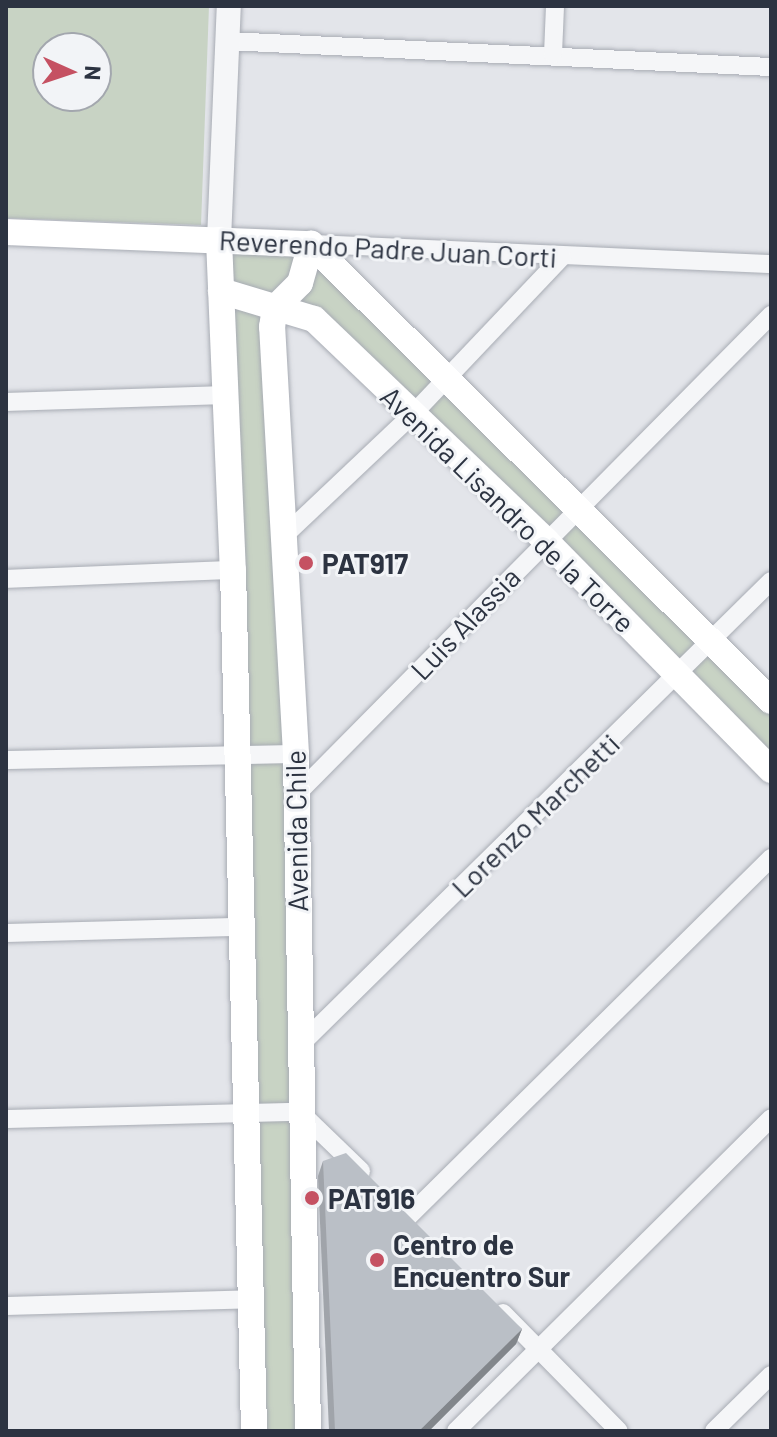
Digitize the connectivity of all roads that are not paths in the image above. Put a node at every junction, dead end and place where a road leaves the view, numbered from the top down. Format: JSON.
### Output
{"nodes":[{"id":1,"x":229,"y":6,"type":"edge"},
{"id":2,"x":555,"y":6,"type":"edge"},
{"id":3,"x":227,"y":41,"type":"junction"},
{"id":4,"x":553,"y":54,"type":"junction"},
{"id":5,"x":771,"y":67,"type":"edge"},
{"id":6,"x":6,"y":232,"type":"edge"},
{"id":7,"x":219,"y":240,"type":"junction"},
{"id":8,"x":311,"y":244,"type":"junction"},
{"id":9,"x":562,"y":257,"type":"junction"},
{"id":10,"x":771,"y":264,"type":"edge"},
{"id":11,"x":221,"y":291,"type":"junction"},
{"id":12,"x":275,"y":308,"type":"junction"},
{"id":13,"x":771,"y":315,"type":"edge"},
{"id":14,"x":448,"y":379,"type":"junction"},
{"id":15,"x":225,"y":395,"type":"junction"},
{"id":16,"x":6,"y":402,"type":"edge"},
{"id":17,"x":412,"y":415,"type":"junction"},
{"id":18,"x":578,"y":508,"type":"junction"},
{"id":19,"x":286,"y":534,"type":"junction"},
{"id":20,"x":546,"y":541,"type":"junction"},
{"id":21,"x":233,"y":570,"type":"junction"},
{"id":22,"x":6,"y":579,"type":"edge"},
{"id":23,"x":771,"y":581,"type":"edge"},
{"id":24,"x":711,"y":641,"type":"junction"},
{"id":25,"x":677,"y":675,"type":"junction"},
{"id":26,"x":771,"y":701,"type":"edge"},
{"id":27,"x":296,"y":754,"type":"junction"},
{"id":28,"x":238,"y":755,"type":"junction"},
{"id":29,"x":6,"y":760,"type":"edge"},
{"id":30,"x":771,"y":770,"type":"edge"},
{"id":31,"x":295,"y":796,"type":"junction"},
{"id":32,"x":771,"y":858,"type":"edge"},
{"id":33,"x":243,"y":927,"type":"junction"},
{"id":34,"x":6,"y":933,"type":"edge"},
{"id":35,"x":298,"y":1047,"type":"junction"},
{"id":36,"x":300,"y":1112,"type":"junction"},
{"id":37,"x":247,"y":1113,"type":"junction"},
{"id":38,"x":771,"y":1118,"type":"edge"},
{"id":39,"x":6,"y":1119,"type":"edge"},
{"id":40,"x":376,"y":1185,"type":"edge"},
{"id":41,"x":408,"y":1217,"type":"edge"},
{"id":42,"x":484,"y":1294,"type":"edge"},
{"id":43,"x":252,"y":1299,"type":"junction"},
{"id":44,"x":6,"y":1306,"type":"edge"},
{"id":45,"x":539,"y":1349,"type":"junction"},
{"id":46,"x":771,"y":1375,"type":"edge"},
{"id":47,"x":254,"y":1431,"type":"edge"},
{"id":48,"x":308,"y":1431,"type":"edge"},
{"id":49,"x":456,"y":1431,"type":"edge"},
{"id":50,"x":619,"y":1431,"type":"edge"},
{"id":51,"x":714,"y":1431,"type":"edge"}],
"edges":[{"from":1,"to":3,"type":"street"},
{"from":2,"to":4,"type":"street"},
{"from":3,"to":4,"type":"street"},
{"from":3,"to":7,"type":"street"},
{"from":4,"to":5,"type":"street"},
{"from":6,"to":7,"type":"main road","name":"Reverendo Padre Juan Corti"},
{"from":7,"to":8,"type":"main road","name":"Reverendo Padre Juan Corti"},
{"from":7,"to":11,"type":"main road","name":"Avenida Chile"},
{"from":8,"to":9,"type":"street","name":"Reverendo Padre Juan Corti"},
{"from":8,"to":12,"type":"main road"},
{"from":8,"to":14,"type":"main road","name":"Avenida Lisandro de la Torre"},
{"from":9,"to":10,"type":"street","name":"Reverendo Padre Juan Corti"},
{"from":9,"to":14,"type":"street"},
{"from":11,"to":12,"type":"main road","name":"Avenida Lisandro de la Torre"},
{"from":11,"to":15,"type":"main road","name":"Avenida Chile"},
{"from":12,"to":17,"type":"main road","name":"Avenida Lisandro de la Torre"},
{"from":12,"to":19,"type":"main road","name":"Avenida Chile"},
{"from":13,"to":18,"type":"street","name":"Luis Alassia"},
{"from":14,"to":17,"type":"street"},
{"from":14,"to":18,"type":"main road","name":"Avenida Lisandro de la Torre"},
{"from":15,"to":16,"type":"street"},
{"from":15,"to":21,"type":"main road","name":"Avenida Chile"},
{"from":17,"to":19,"type":"street"},
{"from":17,"to":20,"type":"main road","name":"Avenida Lisandro de la Torre"},
{"from":18,"to":20,"type":"street","name":"Luis Alassia"},
{"from":18,"to":24,"type":"main road","name":"Avenida Lisandro de la Torre"},
{"from":19,"to":27,"type":"main road","name":"Avenida Chile"},
{"from":20,"to":25,"type":"main road","name":"Avenida Lisandro de la Torre"},
{"from":20,"to":31,"type":"street","name":"Luis Alassia"},
{"from":21,"to":22,"type":"street"},
{"from":21,"to":28,"type":"main road","name":"Avenida Chile"},
{"from":23,"to":24,"type":"street","name":"Lorenzo Marchetti"},
{"from":24,"to":25,"type":"street","name":"Lorenzo Marchetti"},
{"from":24,"to":26,"type":"main road","name":"Avenida Lisandro de la Torre"},
{"from":25,"to":30,"type":"main road","name":"Avenida Lisandro de la Torre"},
{"from":25,"to":35,"type":"street","name":"Lorenzo Marchetti"},
{"from":27,"to":28,"type":"street"},
{"from":27,"to":31,"type":"main road","name":"Avenida Chile"},
{"from":28,"to":29,"type":"street"},
{"from":28,"to":33,"type":"main road","name":"Avenida Chile"},
{"from":31,"to":35,"type":"main road","name":"Avenida Chile"},
{"from":32,"to":41,"type":"street"},
{"from":33,"to":34,"type":"street"},
{"from":33,"to":37,"type":"main road","name":"Avenida Chile"},
{"from":35,"to":36,"type":"main road","name":"Avenida Chile"},
{"from":36,"to":37,"type":"street"},
{"from":36,"to":40,"type":"street"},
{"from":36,"to":48,"type":"main road","name":"Avenida Chile"},
{"from":37,"to":39,"type":"street"},
{"from":37,"to":43,"type":"main road","name":"Avenida Chile"},
{"from":38,"to":45,"type":"street"},
{"from":42,"to":45,"type":"street"},
{"from":43,"to":44,"type":"street"},
{"from":43,"to":47,"type":"main road","name":"Avenida Chile"},
{"from":45,"to":49,"type":"street"},
{"from":45,"to":50,"type":"street"},
{"from":46,"to":51,"type":"street"}]}
